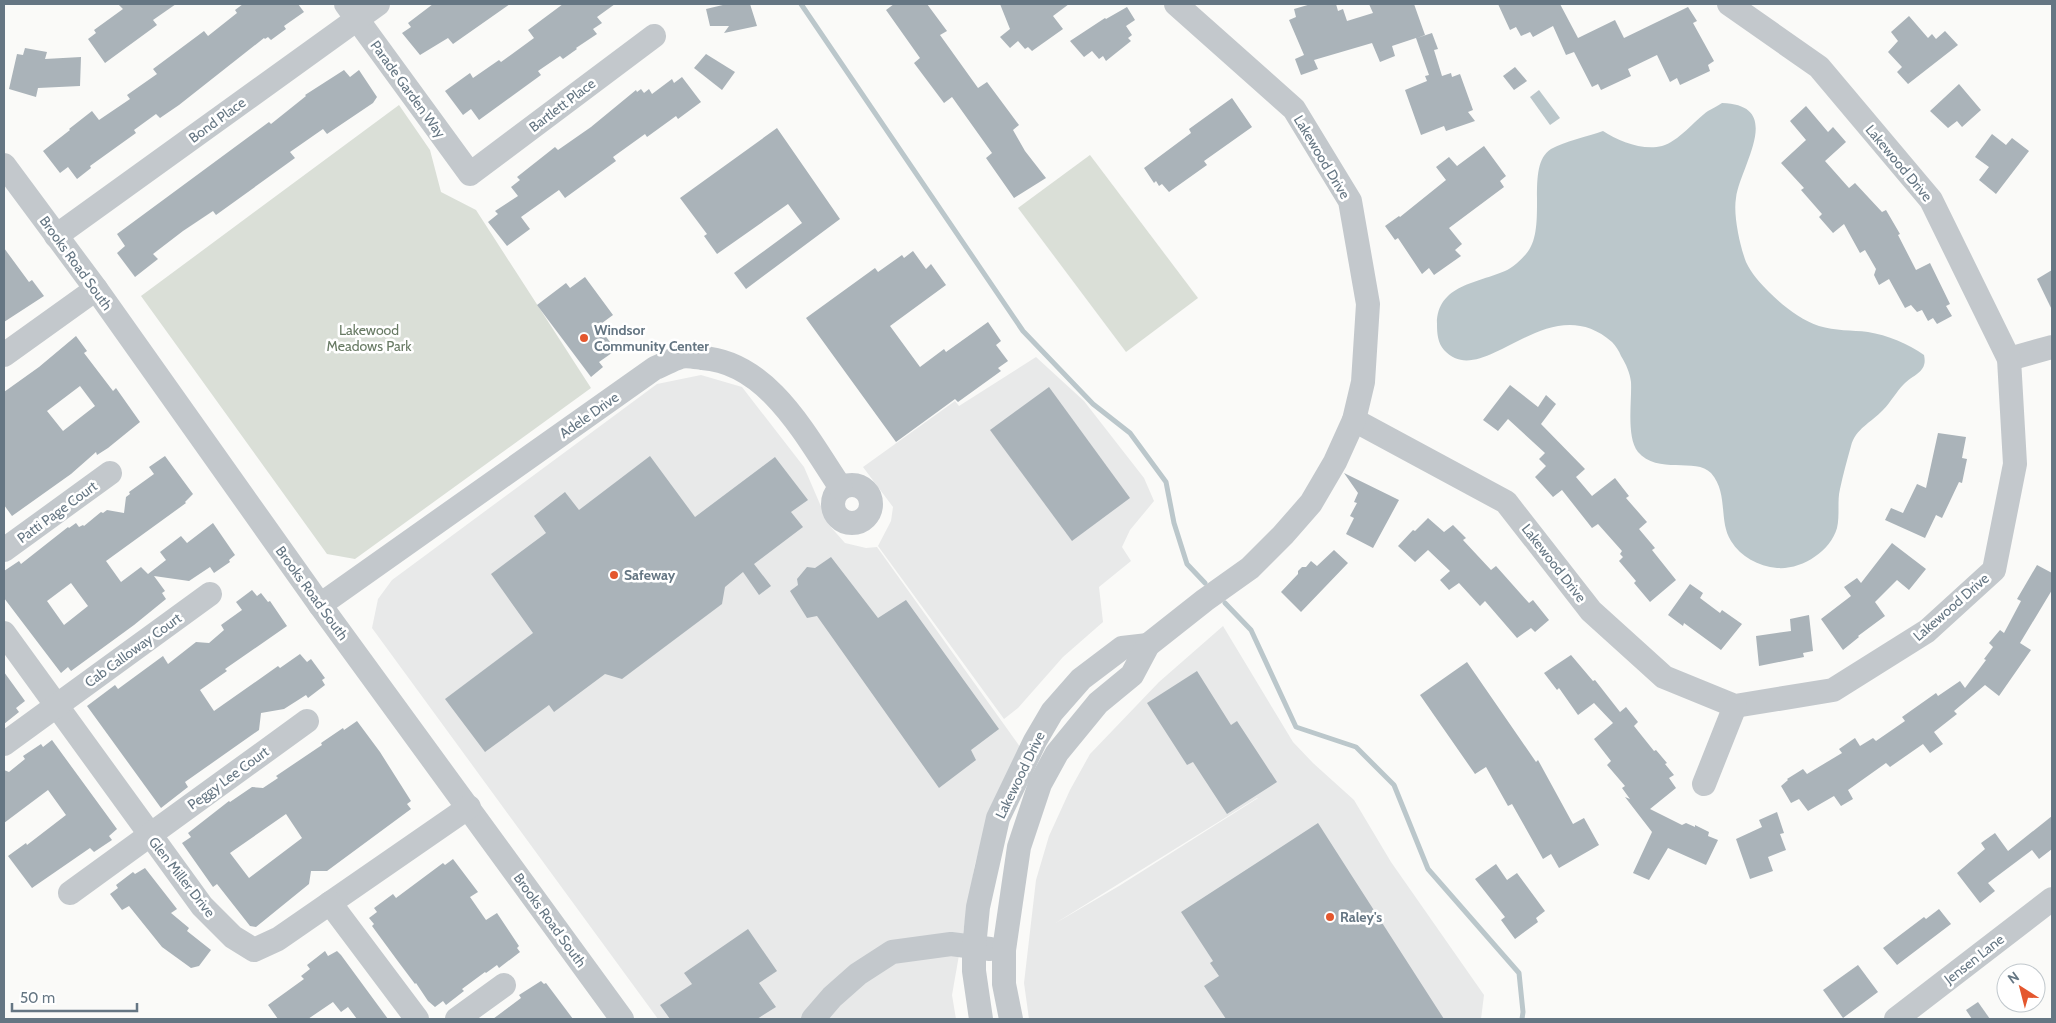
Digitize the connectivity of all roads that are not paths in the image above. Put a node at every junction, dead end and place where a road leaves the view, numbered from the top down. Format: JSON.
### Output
{"nodes":[{"id":1,"x":378,"y":4,"type":"edge"},
{"id":2,"x":1176,"y":4,"type":"edge"},
{"id":3,"x":1738,"y":6,"type":"edge"},
{"id":4,"x":351,"y":11,"type":"edge"},
{"id":5,"x":654,"y":36,"type":"dead end"},
{"id":6,"x":4,"y":164,"type":"edge"},
{"id":7,"x":470,"y":174,"type":"joint"},
{"id":8,"x":56,"y":236,"type":"junction"},
{"id":9,"x":96,"y":289,"type":"junction"},
{"id":10,"x":2052,"y":347,"type":"edge"},
{"id":11,"x":4,"y":354,"type":"edge"},
{"id":12,"x":2010,"y":359,"type":"junction"},
{"id":13,"x":1354,"y":420,"type":"junction"},
{"id":14,"x":110,"y":473,"type":"dead end"},
{"id":15,"x":841,"y":488,"type":"dead end"},
{"id":16,"x":4,"y":550,"type":"edge"},
{"id":17,"x":210,"y":594,"type":"dead end"},
{"id":18,"x":320,"y":605,"type":"junction"},
{"id":19,"x":4,"y":633,"type":"edge"},
{"id":20,"x":1148,"y":645,"type":"junction"},
{"id":21,"x":56,"y":706,"type":"junction"},
{"id":22,"x":1735,"y":706,"type":"junction"},
{"id":23,"x":307,"y":721,"type":"dead end"},
{"id":24,"x":4,"y":744,"type":"edge"},
{"id":25,"x":1704,"y":784,"type":"dead end"},
{"id":26,"x":469,"y":807,"type":"junction"},
{"id":27,"x":149,"y":836,"type":"junction"},
{"id":28,"x":70,"y":893,"type":"dead end"},
{"id":29,"x":2052,"y":899,"type":"edge"},
{"id":30,"x":330,"y":903,"type":"junction"},
{"id":31,"x":974,"y":947,"type":"junction"},
{"id":32,"x":1004,"y":950,"type":"junction"},
{"id":33,"x":504,"y":985,"type":"dead end"},
{"id":34,"x":417,"y":1019,"type":"edge"},
{"id":35,"x":457,"y":1019,"type":"edge"},
{"id":36,"x":622,"y":1019,"type":"edge"},
{"id":37,"x":813,"y":1019,"type":"edge"},
{"id":38,"x":981,"y":1019,"type":"edge"},
{"id":39,"x":1011,"y":1019,"type":"edge"},
{"id":40,"x":1896,"y":1019,"type":"edge"}],
"edges":[{"from":1,"to":4,"type":"street","name":"Bond Place"},
{"from":2,"to":13,"type":"street","name":"Lakewood Drive"},
{"from":3,"to":12,"type":"street","name":"Lakewood Drive"},
{"from":4,"to":7,"type":"street","name":"Parade Garden Way"},
{"from":4,"to":8,"type":"street","name":"Bond Place"},
{"from":5,"to":7,"type":"street","name":"Bartlett Place"},
{"from":6,"to":8,"type":"street","name":"Brooks Road South"},
{"from":8,"to":9,"type":"street","name":"Brooks Road South"},
{"from":9,"to":11,"type":"street"},
{"from":9,"to":18,"type":"street","name":"Brooks Road South"},
{"from":10,"to":12,"type":"street"},
{"from":12,"to":22,"type":"street","name":"Lakewood Drive"},
{"from":13,"to":20,"type":"street","name":"Lakewood Drive"},
{"from":13,"to":22,"type":"street","name":"Lakewood Drive"},
{"from":14,"to":16,"type":"street","name":"Patti Page Court"},
{"from":15,"to":18,"type":"street","name":"Adele Drive"},
{"from":17,"to":21,"type":"street","name":"Cab Calloway Court"},
{"from":18,"to":26,"type":"street","name":"Brooks Road South"},
{"from":19,"to":21,"type":"street","name":"Glen Miller Drive"},
{"from":20,"to":31,"type":"street","name":"Lakewood Drive"},
{"from":20,"to":32,"type":"street","name":"Lakewood Drive"},
{"from":21,"to":24,"type":"street","name":"Cab Calloway Court"},
{"from":21,"to":27,"type":"street","name":"Glen Miller Drive"},
{"from":22,"to":25,"type":"street"},
{"from":23,"to":27,"type":"street","name":"Peggy Lee Court"},
{"from":26,"to":30,"type":"street","name":"Glen Miller Drive"},
{"from":26,"to":36,"type":"street","name":"Brooks Road South"},
{"from":27,"to":28,"type":"street","name":"Peggy Lee Court"},
{"from":27,"to":30,"type":"street","name":"Glen Miller Drive"},
{"from":29,"to":40,"type":"street","name":"Jensen Lane"},
{"from":30,"to":34,"type":"street"},
{"from":31,"to":32,"type":"street"},
{"from":31,"to":37,"type":"street"},
{"from":31,"to":38,"type":"street","name":"Lakewood Drive"},
{"from":32,"to":39,"type":"street","name":"Lakewood Drive"},
{"from":33,"to":35,"type":"street"}]}
